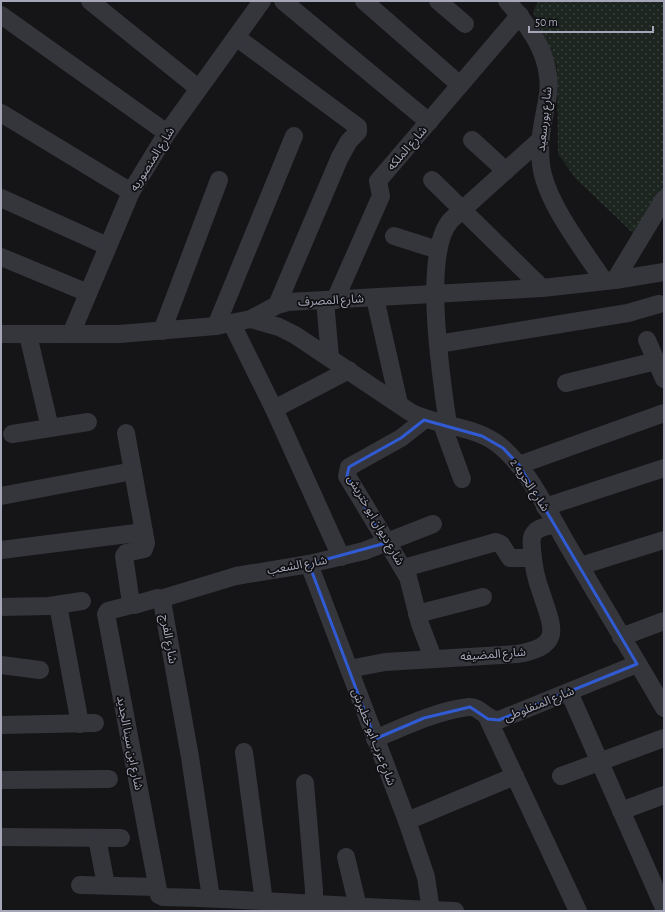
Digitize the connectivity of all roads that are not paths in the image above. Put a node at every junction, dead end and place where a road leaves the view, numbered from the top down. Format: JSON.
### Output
{"nodes":[{"id":1,"x":90,"y":1,"type":"edge"},
{"id":2,"x":262,"y":1,"type":"edge"},
{"id":3,"x":283,"y":1,"type":"edge"},
{"id":4,"x":364,"y":1,"type":"edge"},
{"id":5,"x":438,"y":1,"type":"edge"},
{"id":6,"x":507,"y":1,"type":"edge"},
{"id":7,"x":1,"y":15,"type":"edge"},
{"id":8,"x":520,"y":15,"type":"junction"},
{"id":9,"x":465,"y":24,"type":"dead end"},
{"id":10,"x":236,"y":37,"type":"junction"},
{"id":11,"x":460,"y":85,"type":"junction"},
{"id":12,"x":198,"y":88,"type":"junction"},
{"id":13,"x":1,"y":113,"type":"edge"},
{"id":14,"x":429,"y":122,"type":"junction"},
{"id":15,"x":167,"y":133,"type":"junction"},
{"id":16,"x":294,"y":136,"type":"dead end"},
{"id":17,"x":472,"y":140,"type":"dead end"},
{"id":18,"x":540,"y":140,"type":"junction"},
{"id":19,"x":506,"y":171,"type":"junction"},
{"id":20,"x":218,"y":180,"type":"dead end"},
{"id":21,"x":432,"y":180,"type":"dead end"},
{"id":22,"x":131,"y":192,"type":"junction"},
{"id":23,"x":1,"y":198,"type":"edge"},
{"id":24,"x":664,"y":199,"type":"edge"},
{"id":25,"x":462,"y":210,"type":"junction"},
{"id":26,"x":394,"y":236,"type":"dead end"},
{"id":27,"x":107,"y":246,"type":"junction"},
{"id":28,"x":438,"y":250,"type":"junction"},
{"id":29,"x":1,"y":257,"type":"edge"},
{"id":30,"x":664,"y":272,"type":"edge"},
{"id":31,"x":610,"y":280,"type":"junction"},
{"id":32,"x":542,"y":288,"type":"junction"},
{"id":33,"x":88,"y":293,"type":"junction"},
{"id":34,"x":436,"y":294,"type":"junction"},
{"id":35,"x":374,"y":298,"type":"junction"},
{"id":36,"x":330,"y":301,"type":"junction"},
{"id":37,"x":659,"y":304,"type":"dead end"},
{"id":38,"x":277,"y":305,"type":"junction"},
{"id":39,"x":251,"y":319,"type":"junction"},
{"id":40,"x":224,"y":325,"type":"junction"},
{"id":41,"x":162,"y":331,"type":"junction"},
{"id":42,"x":1,"y":334,"type":"edge"},
{"id":43,"x":71,"y":334,"type":"junction"},
{"id":44,"x":28,"y":335,"type":"junction"},
{"id":45,"x":647,"y":340,"type":"dead end"},
{"id":46,"x":438,"y":344,"type":"junction"},
{"id":47,"x":330,"y":357,"type":"junction"},
{"id":48,"x":656,"y":360,"type":"junction"},
{"id":49,"x":349,"y":370,"type":"junction"},
{"id":50,"x":664,"y":379,"type":"edge"},
{"id":51,"x":566,"y":382,"type":"dead end"},
{"id":52,"x":399,"y":404,"type":"junction"},
{"id":53,"x":274,"y":409,"type":"junction"},
{"id":54,"x":664,"y":413,"type":"edge"},
{"id":55,"x":424,"y":420,"type":"junction"},
{"id":56,"x":88,"y":422,"type":"dead end"},
{"id":57,"x":445,"y":425,"type":"junction"},
{"id":58,"x":50,"y":428,"type":"junction"},
{"id":59,"x":126,"y":433,"type":"dead end"},
{"id":60,"x":12,"y":434,"type":"dead end"},
{"id":61,"x":519,"y":465,"type":"junction"},
{"id":62,"x":664,"y":468,"type":"edge"},
{"id":63,"x":133,"y":471,"type":"junction"},
{"id":64,"x":462,"y":479,"type":"dead end"},
{"id":65,"x":1,"y":496,"type":"edge"},
{"id":66,"x":545,"y":507,"type":"junction"},
{"id":67,"x":432,"y":524,"type":"dead end"},
{"id":68,"x":555,"y":524,"type":"junction"},
{"id":69,"x":144,"y":532,"type":"junction"},
{"id":70,"x":664,"y":540,"type":"edge"},
{"id":71,"x":386,"y":543,"type":"junction"},
{"id":72,"x":1,"y":550,"type":"edge"},
{"id":73,"x":341,"y":557,"type":"junction"},
{"id":74,"x":533,"y":558,"type":"junction"},
{"id":75,"x":309,"y":564,"type":"junction"},
{"id":76,"x":580,"y":566,"type":"junction"},
{"id":77,"x":404,"y":568,"type":"junction"},
{"id":78,"x":483,"y":598,"type":"dead end"},
{"id":79,"x":160,"y":599,"type":"junction"},
{"id":80,"x":82,"y":601,"type":"dead end"},
{"id":81,"x":58,"y":605,"type":"junction"},
{"id":82,"x":131,"y":605,"type":"junction"},
{"id":83,"x":1,"y":606,"type":"edge"},
{"id":84,"x":417,"y":614,"type":"junction"},
{"id":85,"x":664,"y":621,"type":"edge"},
{"id":86,"x":621,"y":636,"type":"junction"},
{"id":87,"x":433,"y":658,"type":"junction"},
{"id":88,"x":637,"y":664,"type":"junction"},
{"id":89,"x":1,"y":665,"type":"edge"},
{"id":90,"x":349,"y":669,"type":"junction"},
{"id":91,"x":40,"y":670,"type":"dead end"},
{"id":92,"x":569,"y":692,"type":"junction"},
{"id":93,"x":662,"y":699,"type":"edge"},
{"id":94,"x":488,"y":719,"type":"junction"},
{"id":95,"x":1,"y":725,"type":"edge"},
{"id":96,"x":664,"y":738,"type":"edge"},
{"id":97,"x":375,"y":739,"type":"junction"},
{"id":98,"x":244,"y":752,"type":"dead end"},
{"id":99,"x":600,"y":761,"type":"junction"},
{"id":100,"x":515,"y":776,"type":"junction"},
{"id":101,"x":561,"y":776,"type":"dead end"},
{"id":102,"x":109,"y":779,"type":"dead end"},
{"id":103,"x":1,"y":780,"type":"edge"},
{"id":104,"x":305,"y":784,"type":"dead end"},
{"id":105,"x":664,"y":795,"type":"edge"},
{"id":106,"x":621,"y":810,"type":"junction"},
{"id":107,"x":406,"y":821,"type":"junction"},
{"id":108,"x":1,"y":837,"type":"edge"},
{"id":109,"x":97,"y":838,"type":"junction"},
{"id":110,"x":122,"y":838,"type":"dead end"},
{"id":111,"x":346,"y":858,"type":"dead end"},
{"id":112,"x":80,"y":885,"type":"dead end"},
{"id":113,"x":106,"y":885,"type":"junction"},
{"id":114,"x":160,"y":892,"type":"junction"},
{"id":115,"x":210,"y":898,"type":"junction"},
{"id":116,"x":264,"y":902,"type":"junction"},
{"id":117,"x":314,"y":907,"type":"edge"},
{"id":118,"x":664,"y":908,"type":"edge"},
{"id":119,"x":368,"y":909,"type":"edge"},
{"id":120,"x":431,"y":911,"type":"edge"},
{"id":121,"x":455,"y":911,"type":"edge"},
{"id":122,"x":578,"y":911,"type":"edge"}],
"edges":[{"from":1,"to":12,"type":"street"},
{"from":2,"to":10,"type":"street","name":"شارع المنصوريه"},
{"from":3,"to":14,"type":"street"},
{"from":4,"to":11,"type":"street"},
{"from":5,"to":9,"type":"street"},
{"from":6,"to":8,"type":"street","name":"شارع بورسعيد"},
{"from":7,"to":15,"type":"street"},
{"from":8,"to":11,"type":"street","name":"شارع الملكه"},
{"from":8,"to":18,"type":"street","name":"شارع بورسعيد"},
{"from":10,"to":12,"type":"street","name":"شارع المنصوريه"},
{"from":10,"to":38,"type":"street"},
{"from":11,"to":14,"type":"street","name":"شارع الملكه"},
{"from":12,"to":15,"type":"street","name":"شارع المنصوريه"},
{"from":13,"to":22,"type":"street"},
{"from":14,"to":36,"type":"street","name":"شارع الملكه"},
{"from":15,"to":22,"type":"street","name":"شارع المنصوريه"},
{"from":16,"to":40,"type":"street"},
{"from":17,"to":19,"type":"street"},
{"from":18,"to":19,"type":"street"},
{"from":18,"to":31,"type":"street","name":"شارع بورسعيد"},
{"from":19,"to":25,"type":"street"},
{"from":20,"to":41,"type":"street"},
{"from":21,"to":25,"type":"street"},
{"from":22,"to":27,"type":"street","name":"شارع المنصوريه"},
{"from":23,"to":27,"type":"street"},
{"from":24,"to":31,"type":"street"},
{"from":25,"to":28,"type":"street"},
{"from":25,"to":32,"type":"street"},
{"from":26,"to":28,"type":"street"},
{"from":27,"to":33,"type":"street","name":"شارع المنصوريه"},
{"from":28,"to":34,"type":"street"},
{"from":29,"to":33,"type":"street"},
{"from":30,"to":31,"type":"street","name":"شارع المصرف"},
{"from":31,"to":32,"type":"street","name":"شارع المصرف"},
{"from":32,"to":34,"type":"street","name":"شارع المصرف"},
{"from":33,"to":43,"type":"street","name":"شارع المنصوريه"},
{"from":34,"to":35,"type":"street","name":"شارع المصرف"},
{"from":34,"to":46,"type":"street"},
{"from":35,"to":36,"type":"street","name":"شارع المصرف"},
{"from":35,"to":52,"type":"street"},
{"from":36,"to":38,"type":"street","name":"شارع المصرف"},
{"from":36,"to":47,"type":"street"},
{"from":37,"to":46,"type":"street"},
{"from":38,"to":39,"type":"street","name":"شارع المصرف"},
{"from":39,"to":40,"type":"street","name":"شارع المصرف"},
{"from":39,"to":47,"type":"street","name":"شارع الحريه 2"},
{"from":40,"to":41,"type":"street","name":"شارع المصرف"},
{"from":40,"to":53,"type":"street"},
{"from":41,"to":43,"type":"street","name":"شارع المصرف"},
{"from":42,"to":44,"type":"street","name":"شارع المصرف"},
{"from":43,"to":44,"type":"street","name":"شارع المصرف"},
{"from":44,"to":58,"type":"street"},
{"from":45,"to":48,"type":"street"},
{"from":46,"to":57,"type":"street"},
{"from":47,"to":49,"type":"street","name":"شارع الحريه 2"},
{"from":48,"to":50,"type":"street"},
{"from":48,"to":51,"type":"street"},
{"from":49,"to":52,"type":"street","name":"شارع الحريه 2"},
{"from":49,"to":53,"type":"street"},
{"from":52,"to":55,"type":"street","name":"شارع الحريه 2"},
{"from":53,"to":73,"type":"street"},
{"from":54,"to":61,"type":"street"},
{"from":55,"to":57,"type":"street","name":"شارع الحريه 2"},
{"from":55,"to":71,"type":"street","name":"شارع ديوان ابو ختريش"},
{"from":56,"to":58,"type":"street"},
{"from":57,"to":61,"type":"street","name":"شارع الحريه 2"},
{"from":57,"to":64,"type":"street"},
{"from":58,"to":60,"type":"street"},
{"from":59,"to":63,"type":"street"},
{"from":61,"to":66,"type":"street","name":"شارع الحريه 2"},
{"from":62,"to":66,"type":"street"},
{"from":63,"to":65,"type":"street"},
{"from":63,"to":69,"type":"street"},
{"from":66,"to":68,"type":"street","name":"شارع الحريه 2"},
{"from":67,"to":71,"type":"street","name":"شارع الشعب"},
{"from":68,"to":74,"type":"street","name":"شارع المضيفه"},
{"from":68,"to":76,"type":"street","name":"شارع الحريه 2"},
{"from":69,"to":72,"type":"street"},
{"from":69,"to":82,"type":"street"},
{"from":70,"to":76,"type":"street"},
{"from":71,"to":73,"type":"street","name":"شارع الشعب"},
{"from":71,"to":77,"type":"street","name":"شارع ديوان ابو ختريش"},
{"from":73,"to":75,"type":"street","name":"شارع الشعب"},
{"from":74,"to":77,"type":"street"},
{"from":74,"to":87,"type":"street","name":"شارع المضيفه"},
{"from":75,"to":79,"type":"street","name":"شارع الشعب"},
{"from":75,"to":90,"type":"street","name":"شارع عرب ابو خطيرش"},
{"from":76,"to":86,"type":"street","name":"شارع الحريه 2"},
{"from":77,"to":84,"type":"street","name":"شارع ديوان ابو ختريش"},
{"from":78,"to":84,"type":"street"},
{"from":79,"to":82,"type":"street","name":"شارع الفرج"},
{"from":79,"to":115,"type":"street","name":"شارع الفرج"},
{"from":80,"to":81,"type":"street"},
{"from":81,"to":83,"type":"street"},
{"from":81,"to":95,"type":"street"},
{"from":82,"to":114,"type":"street","name":"شارع ابن سينا الجديد"},
{"from":84,"to":87,"type":"street","name":"شارع ديوان ابو ختريش"},
{"from":85,"to":86,"type":"street"},
{"from":86,"to":88,"type":"street","name":"شارع الحريه 2"},
{"from":87,"to":90,"type":"street","name":"شارع المضيفه"},
{"from":88,"to":92,"type":"street","name":"شارع المنفلوطى"},
{"from":88,"to":93,"type":"street","name":"شارع الحريه 2"},
{"from":89,"to":91,"type":"street"},
{"from":90,"to":97,"type":"street","name":"شارع عرب ابو خطيرش"},
{"from":92,"to":94,"type":"street","name":"شارع المنفلوطى"},
{"from":92,"to":99,"type":"street"},
{"from":94,"to":97,"type":"street","name":"شارع المنفلوطى"},
{"from":94,"to":100,"type":"street"},
{"from":96,"to":99,"type":"street"},
{"from":97,"to":107,"type":"street","name":"شارع عرب ابو خطيرش"},
{"from":98,"to":116,"type":"street"},
{"from":99,"to":101,"type":"street"},
{"from":99,"to":106,"type":"street"},
{"from":100,"to":107,"type":"street"},
{"from":100,"to":122,"type":"street"},
{"from":102,"to":103,"type":"street"},
{"from":104,"to":117,"type":"street"},
{"from":105,"to":106,"type":"street"},
{"from":106,"to":118,"type":"street"},
{"from":107,"to":120,"type":"street","name":"شارع عرب ابو خطيرش"},
{"from":108,"to":109,"type":"street"},
{"from":109,"to":110,"type":"street"},
{"from":109,"to":113,"type":"street"},
{"from":111,"to":119,"type":"street"},
{"from":112,"to":113,"type":"street"},
{"from":113,"to":114,"type":"street"},
{"from":114,"to":115,"type":"street"},
{"from":115,"to":116,"type":"street"},
{"from":116,"to":117,"type":"street"},
{"from":117,"to":119,"type":"street"},
{"from":119,"to":120,"type":"street"},
{"from":120,"to":121,"type":"street"}]}
